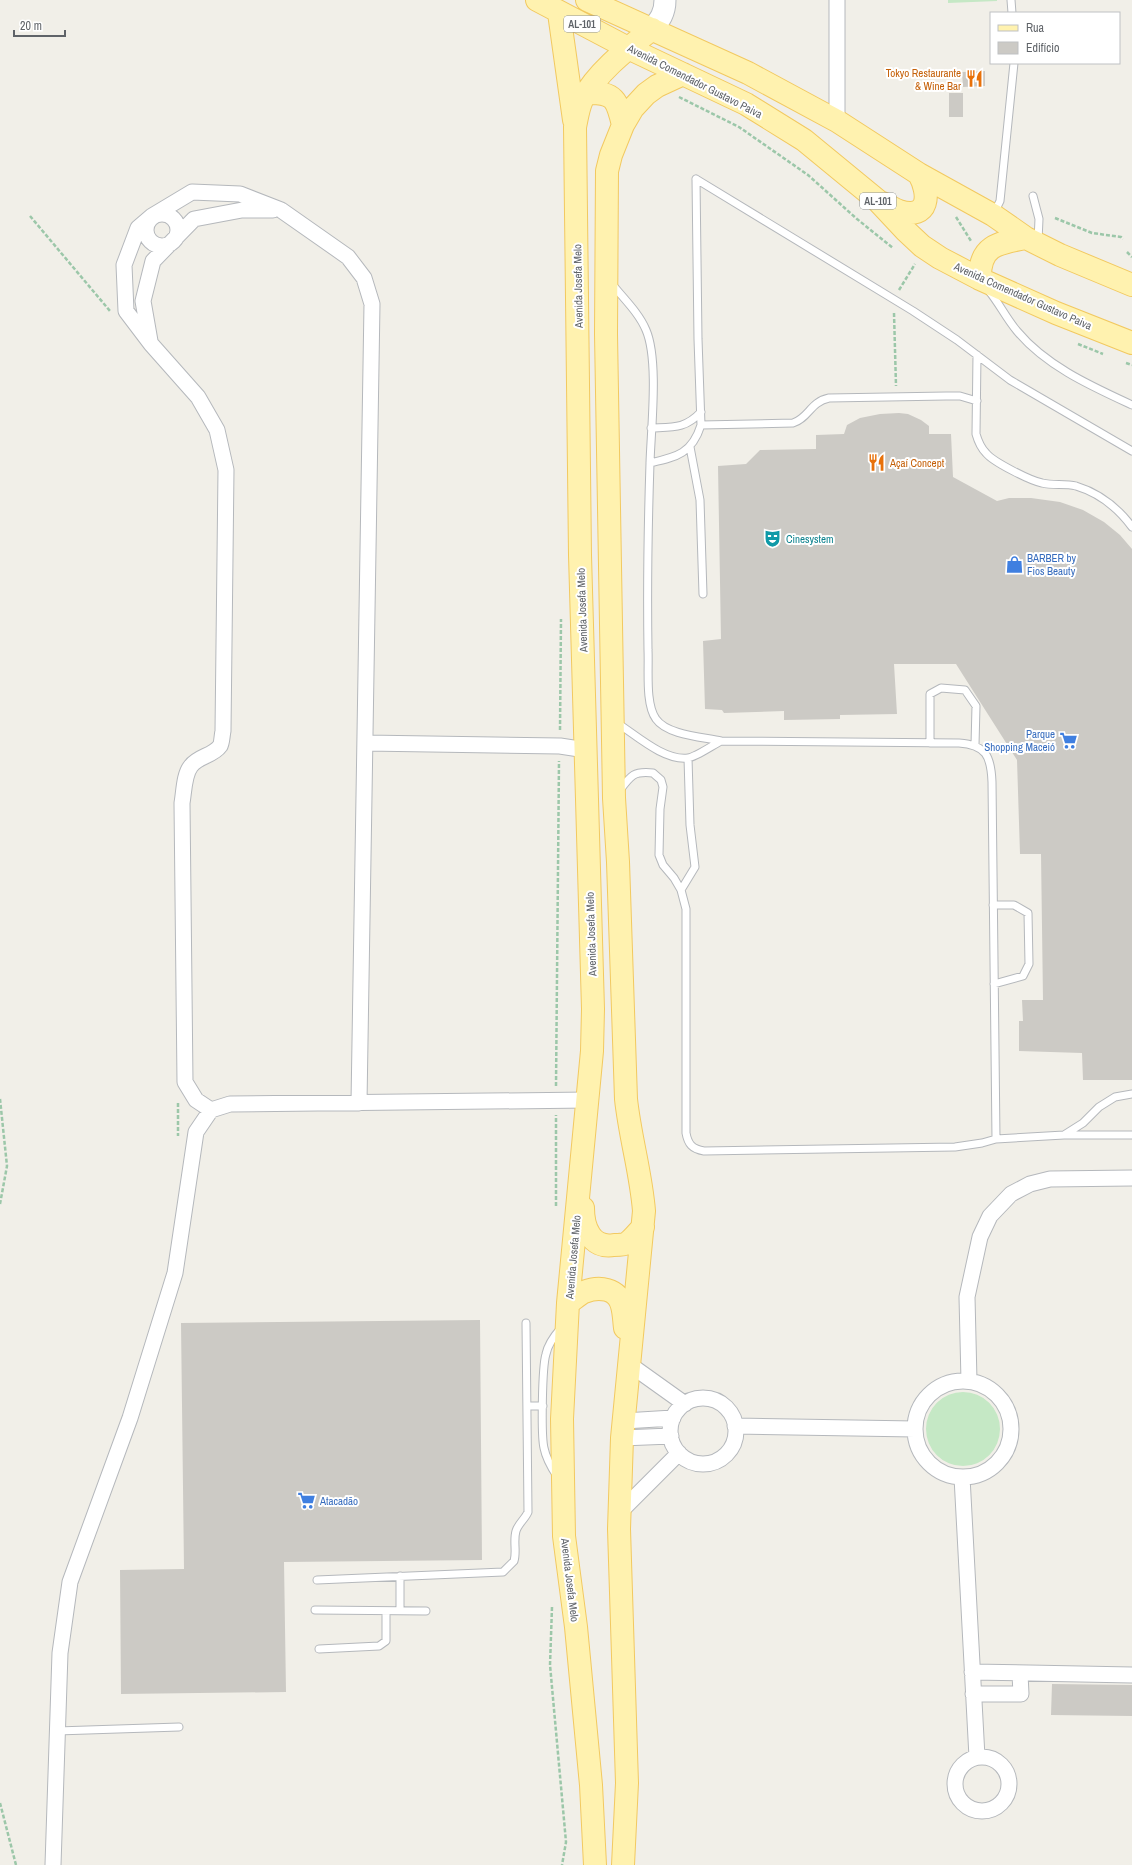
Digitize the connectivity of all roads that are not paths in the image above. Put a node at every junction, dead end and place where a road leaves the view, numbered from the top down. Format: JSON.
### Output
{"nodes":[{"id":1,"x":537,"y":0,"type":"edge"},
{"id":2,"x":587,"y":0,"type":"edge"},
{"id":3,"x":665,"y":0,"type":"edge"},
{"id":4,"x":837,"y":0,"type":"edge"},
{"id":5,"x":1010,"y":0,"type":"edge"},
{"id":6,"x":1012,"y":12,"type":"edge"},
{"id":7,"x":559,"y":13,"type":"junction"},
{"id":8,"x":652,"y":29,"type":"junction"},
{"id":9,"x":628,"y":48,"type":"junction"},
{"id":10,"x":1014,"y":64,"type":"edge"},
{"id":11,"x":683,"y":74,"type":"junction"},
{"id":12,"x":587,"y":93,"type":"junction"},
{"id":13,"x":837,"y":121,"type":"junction"},
{"id":14,"x":623,"y":125,"type":"junction"},
{"id":15,"x":575,"y":127,"type":"junction"},
{"id":16,"x":919,"y":174,"type":"junction"},
{"id":17,"x":1033,"y":196,"type":"dead end"},
{"id":18,"x":877,"y":200,"type":"junction"},
{"id":19,"x":281,"y":210,"type":"junction"},
{"id":20,"x":152,"y":216,"type":"junction"},
{"id":21,"x":993,"y":216,"type":"junction"},
{"id":22,"x":175,"y":240,"type":"junction"},
{"id":23,"x":1032,"y":241,"type":"junction"},
{"id":24,"x":606,"y":276,"type":"junction"},
{"id":25,"x":980,"y":279,"type":"junction"},
{"id":26,"x":1132,"y":285,"type":"edge"},
{"id":27,"x":1132,"y":343,"type":"edge"},
{"id":28,"x":151,"y":344,"type":"junction"},
{"id":29,"x":977,"y":355,"type":"junction"},
{"id":30,"x":977,"y":401,"type":"junction"},
{"id":31,"x":1132,"y":405,"type":"edge"},
{"id":32,"x":701,"y":412,"type":"junction"},
{"id":33,"x":701,"y":425,"type":"junction"},
{"id":34,"x":651,"y":428,"type":"junction"},
{"id":35,"x":690,"y":447,"type":"junction"},
{"id":36,"x":1132,"y":450,"type":"edge"},
{"id":37,"x":650,"y":463,"type":"junction"},
{"id":38,"x":1132,"y":527,"type":"edge"},
{"id":39,"x":703,"y":594,"type":"dead end"},
{"id":40,"x":612,"y":720,"type":"junction"},
{"id":41,"x":720,"y":741,"type":"junction"},
{"id":42,"x":366,"y":743,"type":"junction"},
{"id":43,"x":930,"y":743,"type":"junction"},
{"id":44,"x":975,"y":745,"type":"junction"},
{"id":45,"x":586,"y":750,"type":"junction"},
{"id":46,"x":688,"y":758,"type":"junction"},
{"id":47,"x":614,"y":798,"type":"junction"},
{"id":48,"x":681,"y":890,"type":"junction"},
{"id":49,"x":994,"y":905,"type":"junction"},
{"id":50,"x":994,"y":984,"type":"junction"},
{"id":51,"x":1132,"y":1094,"type":"edge"},
{"id":52,"x":588,"y":1100,"type":"junction"},
{"id":53,"x":359,"y":1103,"type":"junction"},
{"id":54,"x":211,"y":1110,"type":"junction"},
{"id":55,"x":1064,"y":1135,"type":"junction"},
{"id":56,"x":1132,"y":1135,"type":"edge"},
{"id":57,"x":996,"y":1139,"type":"junction"},
{"id":58,"x":582,"y":1163,"type":"junction"},
{"id":59,"x":1132,"y":1178,"type":"edge"},
{"id":60,"x":643,"y":1227,"type":"junction"},
{"id":61,"x":568,"y":1311,"type":"junction"},
{"id":62,"x":526,"y":1323,"type":"dead end"},
{"id":63,"x":629,"y":1361,"type":"junction"},
{"id":64,"x":969,"y":1381,"type":"junction"},
{"id":65,"x":685,"y":1404,"type":"junction"},
{"id":66,"x":527,"y":1406,"type":"junction"},
{"id":67,"x":543,"y":1406,"type":"junction"},
{"id":68,"x":673,"y":1418,"type":"junction"},
{"id":69,"x":735,"y":1426,"type":"junction"},
{"id":70,"x":915,"y":1429,"type":"junction"},
{"id":71,"x":623,"y":1430,"type":"junction"},
{"id":72,"x":671,"y":1436,"type":"junction"},
{"id":73,"x":679,"y":1453,"type":"junction"},
{"id":74,"x":962,"y":1477,"type":"junction"},
{"id":75,"x":563,"y":1487,"type":"junction"},
{"id":76,"x":620,"y":1512,"type":"junction"},
{"id":77,"x":400,"y":1576,"type":"junction"},
{"id":78,"x":318,"y":1580,"type":"dead end"},
{"id":79,"x":315,"y":1610,"type":"dead end"},
{"id":80,"x":386,"y":1611,"type":"junction"},
{"id":81,"x":400,"y":1611,"type":"junction"},
{"id":82,"x":426,"y":1611,"type":"dead end"},
{"id":83,"x":319,"y":1649,"type":"dead end"},
{"id":84,"x":972,"y":1672,"type":"junction"},
{"id":85,"x":1020,"y":1674,"type":"junction"},
{"id":86,"x":1132,"y":1675,"type":"edge"},
{"id":87,"x":973,"y":1694,"type":"junction"},
{"id":88,"x":179,"y":1727,"type":"dead end"},
{"id":89,"x":57,"y":1731,"type":"junction"},
{"id":90,"x":977,"y":1757,"type":"dead end"},
{"id":91,"x":54,"y":1865,"type":"edge"},
{"id":92,"x":595,"y":1865,"type":"edge"},
{"id":93,"x":623,"y":1865,"type":"edge"}],
"edges":[{"from":1,"to":7,"type":"main road","name":"Avenida Comendador Gustavo Paiva","number":"AL-101"},
{"from":2,"to":8,"type":"main road","number":"AL-101"},
{"from":3,"to":8,"type":"street"},
{"from":4,"to":13,"type":"street"},
{"from":5,"to":6,"type":"lane"},
{"from":7,"to":9,"type":"main road","name":"Avenida Comendador Gustavo Paiva","number":"AL-101"},
{"from":7,"to":15,"type":"main road"},
{"from":8,"to":9,"type":"main road","name":"Avenida Josefa Melo"},
{"from":8,"to":13,"type":"main road","number":"AL-101"},
{"from":9,"to":11,"type":"main road","name":"Avenida Comendador Gustavo Paiva","number":"AL-101"},
{"from":9,"to":12,"type":"main road","name":"Avenida Josefa Melo"},
{"from":10,"to":21,"type":"lane"},
{"from":11,"to":14,"type":"main road"},
{"from":11,"to":18,"type":"main road","name":"Avenida Comendador Gustavo Paiva","number":"AL-101"},
{"from":12,"to":14,"type":"main road"},
{"from":12,"to":15,"type":"main road","name":"Avenida Josefa Melo"},
{"from":13,"to":16,"type":"main road","number":"AL-101"},
{"from":14,"to":24,"type":"main road"},
{"from":15,"to":45,"type":"main road","name":"Avenida Josefa Melo"},
{"from":16,"to":18,"type":"main road"},
{"from":16,"to":21,"type":"main road","number":"AL-101"},
{"from":17,"to":23,"type":"lane"},
{"from":18,"to":25,"type":"main road","name":"Avenida Comendador Gustavo Paiva","number":"AL-101"},
{"from":19,"to":20,"type":"street"},
{"from":19,"to":22,"type":"street"},
{"from":19,"to":42,"type":"street"},
{"from":20,"to":22,"type":"street"},
{"from":20,"to":22,"type":"street"},
{"from":20,"to":28,"type":"street"},
{"from":21,"to":23,"type":"main road","number":"AL-101"},
{"from":22,"to":28,"type":"street"},
{"from":23,"to":25,"type":"main road"},
{"from":23,"to":26,"type":"main road","number":"AL-101"},
{"from":24,"to":34,"type":"lane"},
{"from":24,"to":40,"type":"main road"},
{"from":25,"to":27,"type":"main road","name":"Avenida Comendador Gustavo Paiva","number":"AL-101"},
{"from":25,"to":31,"type":"lane"},
{"from":28,"to":54,"type":"street"},
{"from":29,"to":30,"type":"lane"},
{"from":29,"to":32,"type":"lane"},
{"from":29,"to":36,"type":"lane"},
{"from":30,"to":33,"type":"lane"},
{"from":30,"to":38,"type":"lane"},
{"from":32,"to":33,"type":"lane"},
{"from":32,"to":34,"type":"lane"},
{"from":33,"to":35,"type":"lane"},
{"from":34,"to":37,"type":"lane"},
{"from":35,"to":37,"type":"lane"},
{"from":35,"to":39,"type":"lane"},
{"from":37,"to":41,"type":"lane"},
{"from":40,"to":46,"type":"lane"},
{"from":40,"to":47,"type":"main road"},
{"from":41,"to":43,"type":"lane"},
{"from":41,"to":46,"type":"lane"},
{"from":42,"to":45,"type":"street"},
{"from":42,"to":53,"type":"street"},
{"from":43,"to":44,"type":"lane"},
{"from":43,"to":44,"type":"lane"},
{"from":44,"to":49,"type":"lane"},
{"from":45,"to":52,"type":"main road","name":"Avenida Josefa Melo"},
{"from":46,"to":48,"type":"lane"},
{"from":47,"to":48,"type":"lane"},
{"from":47,"to":60,"type":"main road"},
{"from":48,"to":57,"type":"lane"},
{"from":49,"to":50,"type":"lane"},
{"from":49,"to":50,"type":"lane"},
{"from":50,"to":57,"type":"lane"},
{"from":51,"to":55,"type":"lane"},
{"from":52,"to":53,"type":"street"},
{"from":52,"to":58,"type":"main road","name":"Avenida Josefa Melo"},
{"from":53,"to":54,"type":"street"},
{"from":54,"to":89,"type":"street"},
{"from":55,"to":56,"type":"lane"},
{"from":55,"to":57,"type":"lane"},
{"from":58,"to":60,"type":"main road"},
{"from":58,"to":61,"type":"main road","name":"Avenida Josefa Melo"},
{"from":59,"to":64,"type":"street"},
{"from":60,"to":63,"type":"main road"},
{"from":61,"to":63,"type":"main road"},
{"from":61,"to":67,"type":"lane"},
{"from":61,"to":75,"type":"main road","name":"Avenida Josefa Melo"},
{"from":62,"to":66,"type":"lane"},
{"from":63,"to":65,"type":"street"},
{"from":63,"to":71,"type":"main road"},
{"from":64,"to":70,"type":"street"},
{"from":64,"to":74,"type":"street"},
{"from":65,"to":68,"type":"street"},
{"from":65,"to":69,"type":"street"},
{"from":66,"to":67,"type":"lane"},
{"from":66,"to":77,"type":"lane"},
{"from":67,"to":75,"type":"lane"},
{"from":68,"to":71,"type":"street"},
{"from":68,"to":72,"type":"street"},
{"from":69,"to":70,"type":"street"},
{"from":69,"to":73,"type":"street"},
{"from":70,"to":74,"type":"street"},
{"from":71,"to":72,"type":"street"},
{"from":71,"to":76,"type":"main road"},
{"from":72,"to":73,"type":"street"},
{"from":73,"to":76,"type":"street"},
{"from":74,"to":84,"type":"street"},
{"from":75,"to":92,"type":"main road","name":"Avenida Josefa Melo"},
{"from":76,"to":93,"type":"main road"},
{"from":77,"to":78,"type":"lane"},
{"from":77,"to":81,"type":"lane"},
{"from":79,"to":80,"type":"lane"},
{"from":80,"to":81,"type":"lane"},
{"from":80,"to":83,"type":"lane"},
{"from":81,"to":82,"type":"lane"},
{"from":84,"to":85,"type":"street"},
{"from":84,"to":87,"type":"street"},
{"from":85,"to":86,"type":"street"},
{"from":85,"to":87,"type":"street"},
{"from":87,"to":90,"type":"street"},
{"from":88,"to":89,"type":"lane"},
{"from":89,"to":91,"type":"street"}]}
